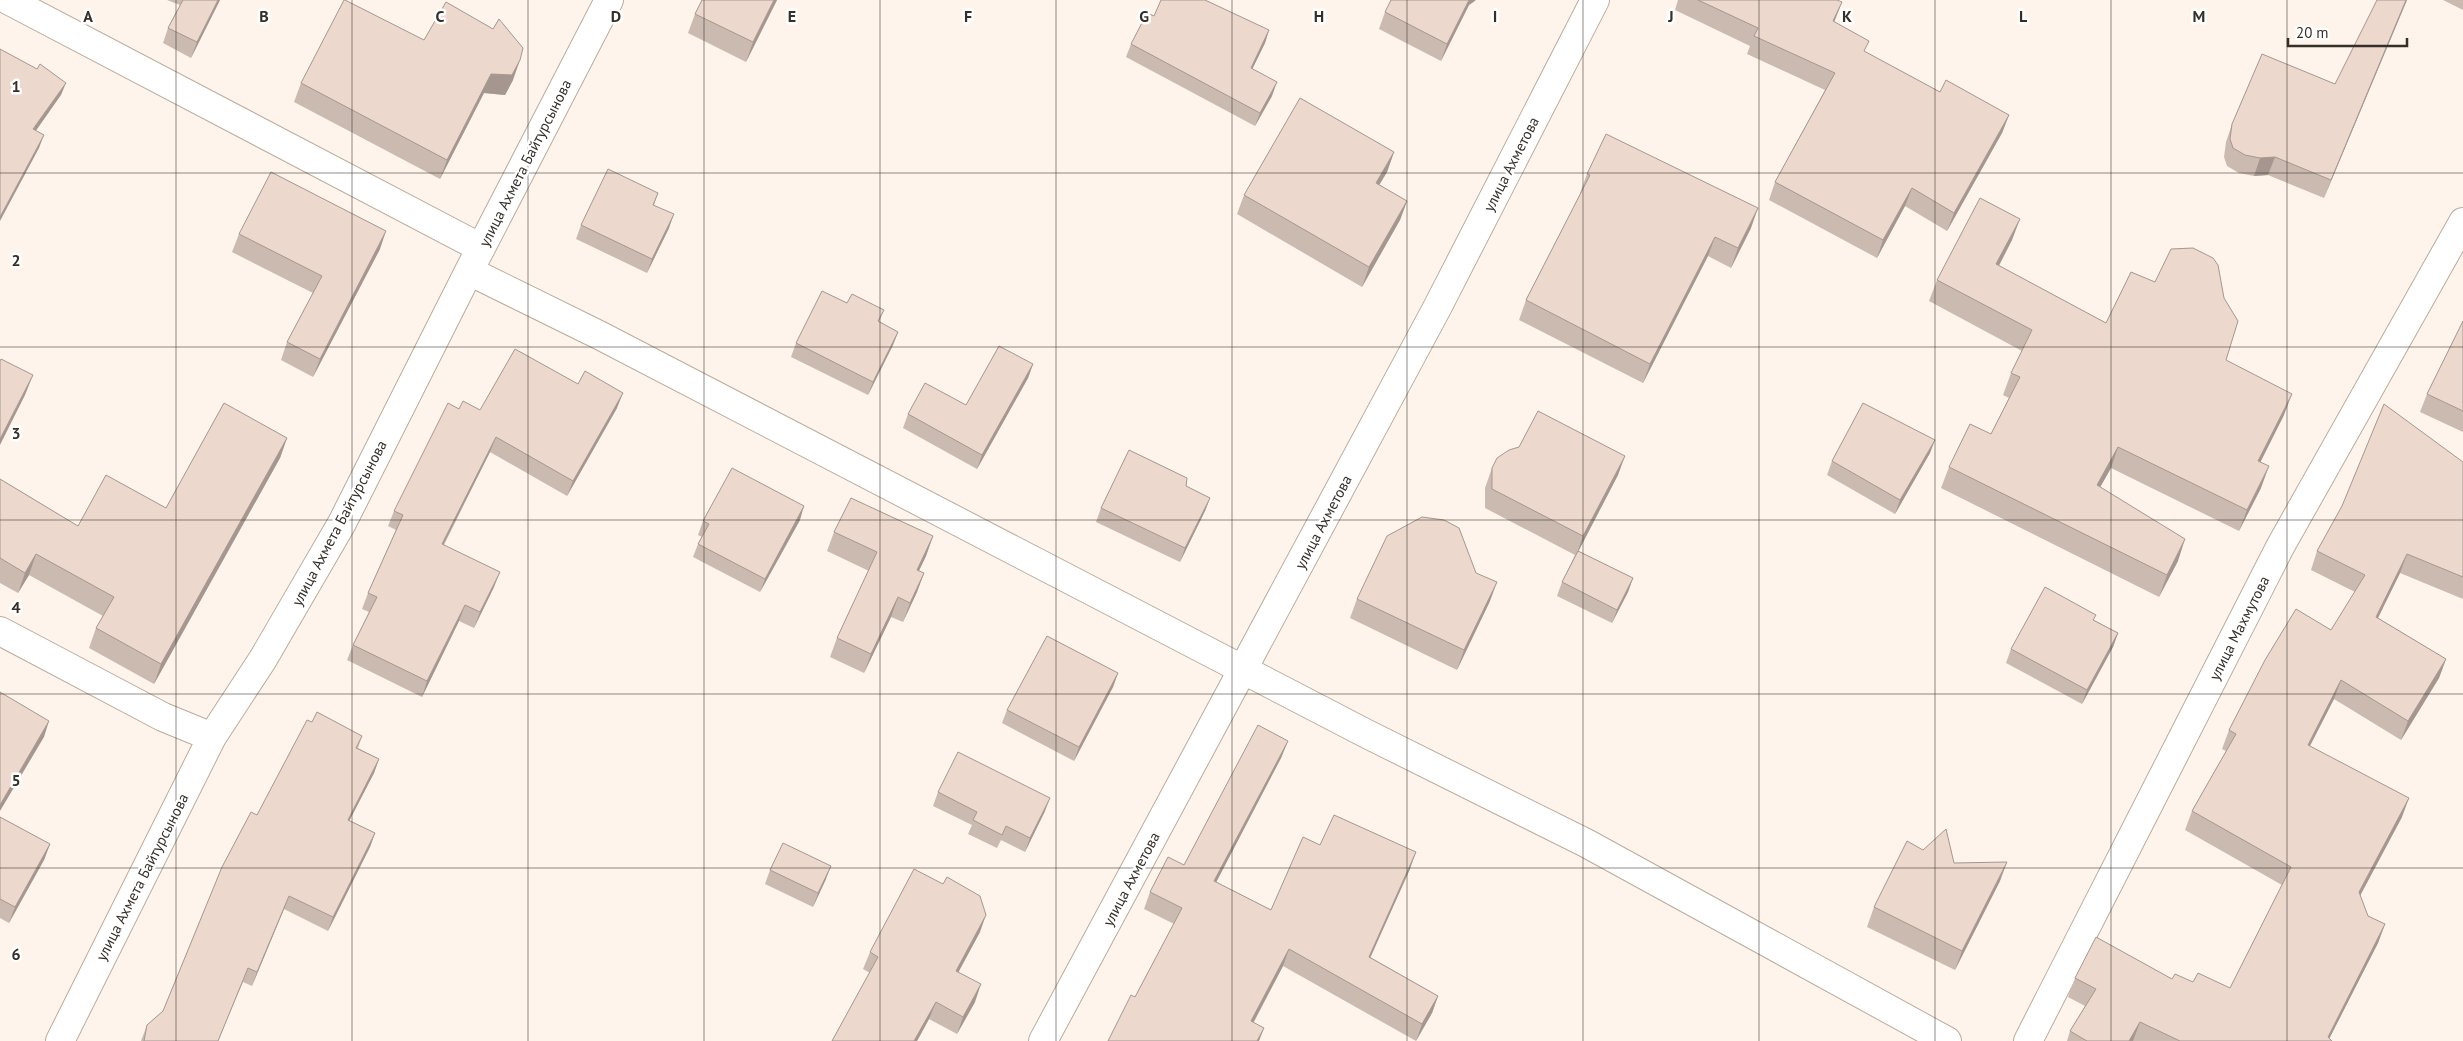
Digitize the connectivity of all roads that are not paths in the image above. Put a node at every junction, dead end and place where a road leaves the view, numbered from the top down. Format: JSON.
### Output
{"nodes":[{"id":1,"x":8,"y":0,"type":"edge"},
{"id":2,"x":609,"y":0,"type":"edge"},
{"id":3,"x":1595,"y":0,"type":"edge"},
{"id":4,"x":2463,"y":222,"type":"edge"},
{"id":5,"x":475,"y":259,"type":"junction"},
{"id":6,"x":0,"y":631,"type":"edge"},
{"id":7,"x":1244,"y":671,"type":"junction"},
{"id":8,"x":212,"y":737,"type":"junction"},
{"id":9,"x":60,"y":1041,"type":"edge"},
{"id":10,"x":1043,"y":1041,"type":"edge"},
{"id":11,"x":1947,"y":1041,"type":"edge"},
{"id":12,"x":2028,"y":1041,"type":"edge"}],
"edges":[{"from":1,"to":5,"type":"street"},
{"from":2,"to":5,"type":"street","name":"улица Ахмета Байтурсынова"},
{"from":3,"to":7,"type":"street","name":"улица Ахметова"},
{"from":4,"to":12,"type":"street","name":"улица Махмутова"},
{"from":5,"to":7,"type":"street"},
{"from":5,"to":8,"type":"street","name":"улица Ахмета Байтурсынова"},
{"from":6,"to":8,"type":"street"},
{"from":7,"to":10,"type":"street","name":"улица Ахметова"},
{"from":7,"to":11,"type":"street"},
{"from":8,"to":9,"type":"street","name":"улица Ахмета Байтурсынова"}]}
